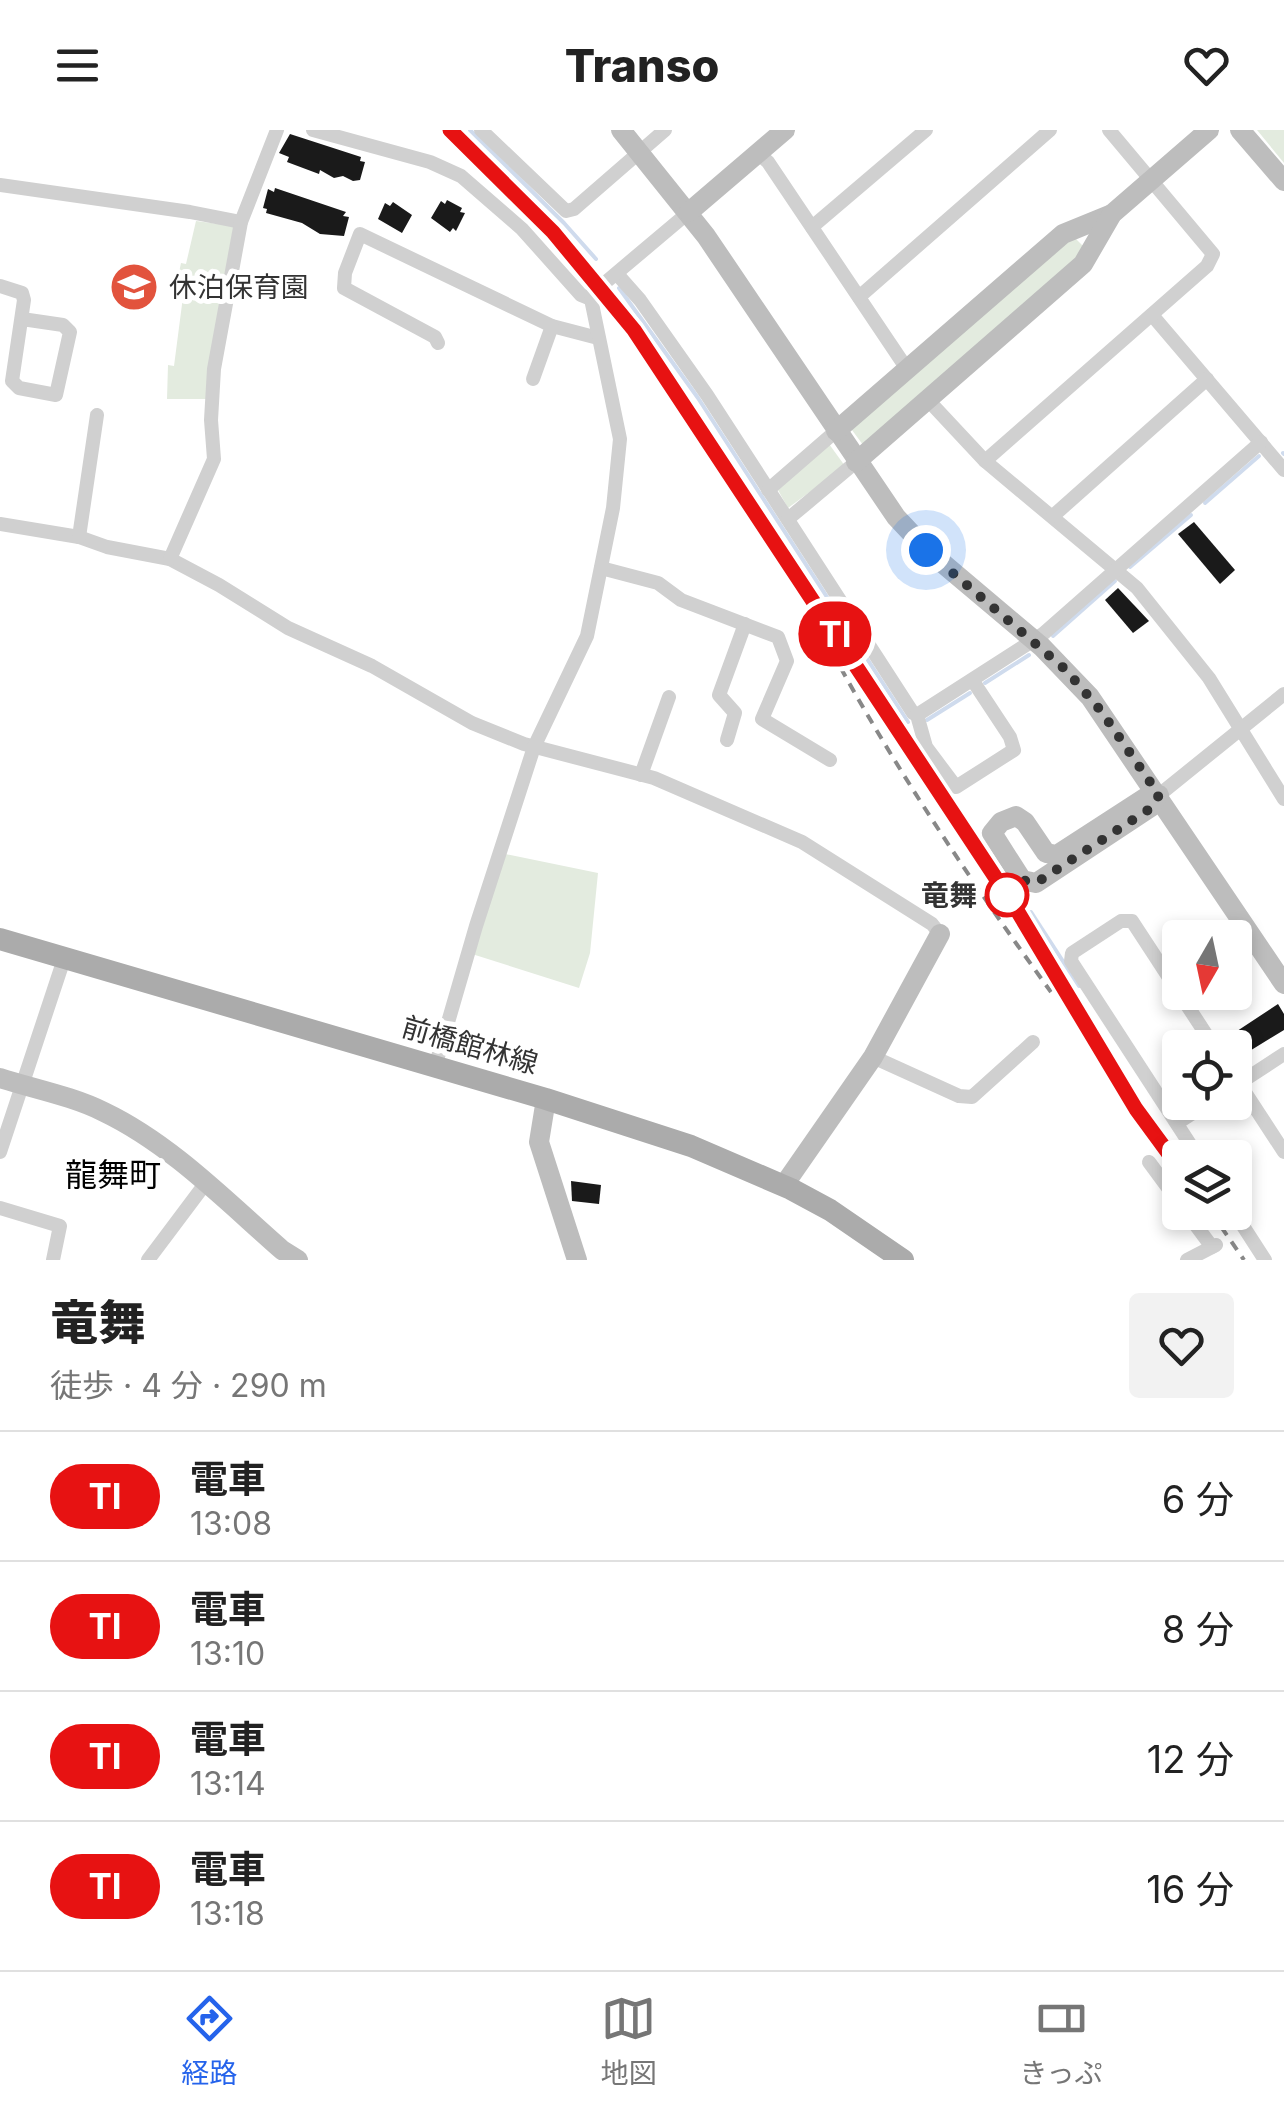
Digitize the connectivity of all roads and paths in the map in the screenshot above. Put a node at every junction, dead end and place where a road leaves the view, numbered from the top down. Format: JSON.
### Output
{"nodes":[{"id":1,"x":277,"y":130,"type":"edge"},
{"id":2,"x":314,"y":130,"type":"edge"},
{"id":3,"x":481,"y":130,"type":"edge"},
{"id":4,"x":621,"y":130,"type":"edge"},
{"id":5,"x":666,"y":130,"type":"edge"},
{"id":6,"x":785,"y":130,"type":"edge"},
{"id":7,"x":926,"y":130,"type":"edge"},
{"id":8,"x":1050,"y":130,"type":"edge"},
{"id":9,"x":1108,"y":130,"type":"edge"},
{"id":10,"x":1209,"y":130,"type":"edge"},
{"id":11,"x":1240,"y":130,"type":"edge"},
{"id":12,"x":640,"y":151,"type":"junction"},
{"id":13,"x":758,"y":153,"type":"junction"},
{"id":14,"x":1152,"y":179,"type":"junction"},
{"id":15,"x":1284,"y":181,"type":"edge"},
{"id":16,"x":0,"y":185,"type":"edge"},
{"id":17,"x":689,"y":212,"type":"junction"},
{"id":18,"x":1112,"y":214,"type":"junction"},
{"id":19,"x":240,"y":222,"type":"junction"},
{"id":20,"x":812,"y":228,"type":"junction"},
{"id":21,"x":617,"y":274,"type":"junction"},
{"id":22,"x":0,"y":286,"type":"edge"},
{"id":23,"x":859,"y":298,"type":"junction"},
{"id":24,"x":591,"y":299,"type":"junction"},
{"id":25,"x":1152,"y":316,"type":"junction"},
{"id":26,"x":22,"y":319,"type":"junction"},
{"id":27,"x":552,"y":326,"type":"junction"},
{"id":28,"x":598,"y":338,"type":"junction"},
{"id":29,"x":438,"y":343,"type":"dead end"},
{"id":30,"x":907,"y":369,"type":"junction"},
{"id":31,"x":533,"y":379,"type":"dead end"},
{"id":32,"x":1207,"y":379,"type":"junction"},
{"id":33,"x":928,"y":400,"type":"junction"},
{"id":34,"x":97,"y":415,"type":"dead end"},
{"id":35,"x":836,"y":431,"type":"junction"},
{"id":36,"x":1260,"y":442,"type":"junction"},
{"id":37,"x":984,"y":461,"type":"junction"},
{"id":38,"x":856,"y":462,"type":"junction"},
{"id":39,"x":1284,"y":470,"type":"edge"},
{"id":40,"x":768,"y":490,"type":"junction"},
{"id":41,"x":1053,"y":516,"type":"junction"},
{"id":42,"x":788,"y":519,"type":"junction"},
{"id":43,"x":0,"y":524,"type":"edge"},
{"id":44,"x":79,"y":537,"type":"junction"},
{"id":45,"x":170,"y":559,"type":"junction"},
{"id":46,"x":601,"y":568,"type":"junction"},
{"id":47,"x":1118,"y":569,"type":"junction"},
{"id":48,"x":745,"y":624,"type":"junction"},
{"id":49,"x":1034,"y":640,"type":"junction"},
{"id":50,"x":973,"y":680,"type":"junction"},
{"id":51,"x":1284,"y":694,"type":"edge"},
{"id":52,"x":669,"y":697,"type":"dead end"},
{"id":53,"x":917,"y":715,"type":"junction"},
{"id":54,"x":1242,"y":729,"type":"junction"},
{"id":55,"x":727,"y":740,"type":"dead end"},
{"id":56,"x":534,"y":747,"type":"junction"},
{"id":57,"x":830,"y":760,"type":"dead end"},
{"id":58,"x":642,"y":774,"type":"junction"},
{"id":59,"x":1159,"y":795,"type":"junction"},
{"id":60,"x":1284,"y":799,"type":"edge"},
{"id":61,"x":940,"y":934,"type":"joint"},
{"id":62,"x":0,"y":939,"type":"edge"},
{"id":63,"x":64,"y":959,"type":"junction"},
{"id":64,"x":1284,"y":984,"type":"edge"},
{"id":65,"x":1204,"y":1030,"type":"edge"},
{"id":66,"x":1033,"y":1042,"type":"dead end"},
{"id":67,"x":1284,"y":1054,"type":"edge"},
{"id":68,"x":873,"y":1057,"type":"junction"},
{"id":69,"x":436,"y":1067,"type":"junction"},
{"id":70,"x":1252,"y":1073,"type":"edge"},
{"id":71,"x":0,"y":1078,"type":"edge"},
{"id":72,"x":22,"y":1085,"type":"junction"},
{"id":73,"x":546,"y":1098,"type":"junction"},
{"id":74,"x":1162,"y":1101,"type":"edge"},
{"id":75,"x":1252,"y":1106,"type":"edge"},
{"id":76,"x":1174,"y":1120,"type":"edge"},
{"id":77,"x":1183,"y":1120,"type":"edge"},
{"id":78,"x":1177,"y":1124,"type":"junction"},
{"id":79,"x":1187,"y":1140,"type":"edge"},
{"id":80,"x":0,"y":1152,"type":"edge"},
{"id":81,"x":1284,"y":1152,"type":"edge"},
{"id":82,"x":1149,"y":1162,"type":"dead end"},
{"id":83,"x":1162,"y":1180,"type":"edge"},
{"id":84,"x":205,"y":1184,"type":"junction"},
{"id":85,"x":784,"y":1186,"type":"junction"},
{"id":86,"x":0,"y":1208,"type":"edge"},
{"id":87,"x":1201,"y":1230,"type":"edge"},
{"id":88,"x":1246,"y":1230,"type":"edge"},
{"id":89,"x":53,"y":1260,"type":"edge"},
{"id":90,"x":148,"y":1260,"type":"edge"},
{"id":91,"x":298,"y":1260,"type":"edge"},
{"id":92,"x":577,"y":1260,"type":"edge"},
{"id":93,"x":903,"y":1260,"type":"edge"},
{"id":94,"x":1187,"y":1260,"type":"edge"},
{"id":95,"x":1265,"y":1260,"type":"edge"}],
"edges":[{"from":1,"to":19,"type":"street"},
{"from":2,"to":24,"type":"street"},
{"from":3,"to":12,"type":"street"},
{"from":4,"to":12,"type":"street"},
{"from":5,"to":12,"type":"street"},
{"from":6,"to":13,"type":"street"},
{"from":7,"to":20,"type":"street"},
{"from":8,"to":23,"type":"street"},
{"from":9,"to":14,"type":"street"},
{"from":10,"to":14,"type":"street"},
{"from":11,"to":15,"type":"street"},
{"from":12,"to":17,"type":"street"},
{"from":13,"to":17,"type":"street"},
{"from":13,"to":20,"type":"street"},
{"from":14,"to":18,"type":"street"},
{"from":14,"to":25,"type":"street"},
{"from":16,"to":19,"type":"street"},
{"from":17,"to":21,"type":"street"},
{"from":17,"to":35,"type":"street"},
{"from":18,"to":30,"type":"street"},
{"from":18,"to":33,"type":"street"},
{"from":19,"to":45,"type":"street"},
{"from":20,"to":23,"type":"street"},
{"from":21,"to":24,"type":"street"},
{"from":21,"to":40,"type":"street"},
{"from":22,"to":26,"type":"street"},
{"from":23,"to":30,"type":"street"},
{"from":24,"to":28,"type":"street"},
{"from":25,"to":32,"type":"street"},
{"from":25,"to":37,"type":"street"},
{"from":26,"to":26,"type":"street"},
{"from":27,"to":28,"type":"street"},
{"from":27,"to":29,"type":"street"},
{"from":27,"to":31,"type":"street"},
{"from":28,"to":46,"type":"street"},
{"from":30,"to":35,"type":"street"},
{"from":32,"to":36,"type":"street"},
{"from":32,"to":41,"type":"street"},
{"from":33,"to":37,"type":"street"},
{"from":33,"to":38,"type":"street"},
{"from":34,"to":44,"type":"street"},
{"from":35,"to":38,"type":"street"},
{"from":35,"to":40,"type":"street"},
{"from":36,"to":39,"type":"street"},
{"from":36,"to":47,"type":"street"},
{"from":37,"to":41,"type":"street"},
{"from":38,"to":42,"type":"street"},
{"from":38,"to":49,"type":"street"},
{"from":40,"to":42,"type":"street"},
{"from":41,"to":47,"type":"street"},
{"from":42,"to":53,"type":"street"},
{"from":43,"to":44,"type":"street"},
{"from":44,"to":45,"type":"street"},
{"from":45,"to":56,"type":"street"},
{"from":46,"to":48,"type":"street"},
{"from":46,"to":56,"type":"street"},
{"from":47,"to":49,"type":"street"},
{"from":47,"to":54,"type":"street"},
{"from":48,"to":55,"type":"street"},
{"from":48,"to":57,"type":"street"},
{"from":49,"to":50,"type":"street"},
{"from":49,"to":59,"type":"street"},
{"from":50,"to":53,"type":"street"},
{"from":50,"to":53,"type":"street"},
{"from":51,"to":54,"type":"street"},
{"from":52,"to":58,"type":"street"},
{"from":54,"to":59,"type":"street"},
{"from":54,"to":60,"type":"street"},
{"from":56,"to":58,"type":"street"},
{"from":56,"to":69,"type":"street"},
{"from":58,"to":61,"type":"street"},
{"from":59,"to":59,"type":"street"},
{"from":59,"to":64,"type":"street"},
{"from":61,"to":68,"type":"street"},
{"from":62,"to":63,"type":"main road","name":"前橋館林線"},
{"from":63,"to":69,"type":"main road","name":"前橋館林線"},
{"from":63,"to":72,"type":"street"},
{"from":65,"to":74,"type":"street"},
{"from":66,"to":68,"type":"street"},
{"from":67,"to":70,"type":"street"},
{"from":68,"to":85,"type":"street"},
{"from":69,"to":73,"type":"main road","name":"前橋館林線"},
{"from":71,"to":72,"type":"street"},
{"from":72,"to":80,"type":"street"},
{"from":72,"to":84,"type":"street"},
{"from":73,"to":85,"type":"main road","name":"前橋館林線"},
{"from":73,"to":92,"type":"street"},
{"from":75,"to":81,"type":"street"},
{"from":76,"to":78,"type":"street"},
{"from":77,"to":78,"type":"street"},
{"from":78,"to":79,"type":"street"},
{"from":82,"to":83,"type":"street"},
{"from":84,"to":90,"type":"street"},
{"from":84,"to":91,"type":"street"},
{"from":85,"to":93,"type":"main road","name":"前橋館林線"},
{"from":86,"to":89,"type":"street"},
{"from":87,"to":94,"type":"street"},
{"from":88,"to":95,"type":"street"}]}
